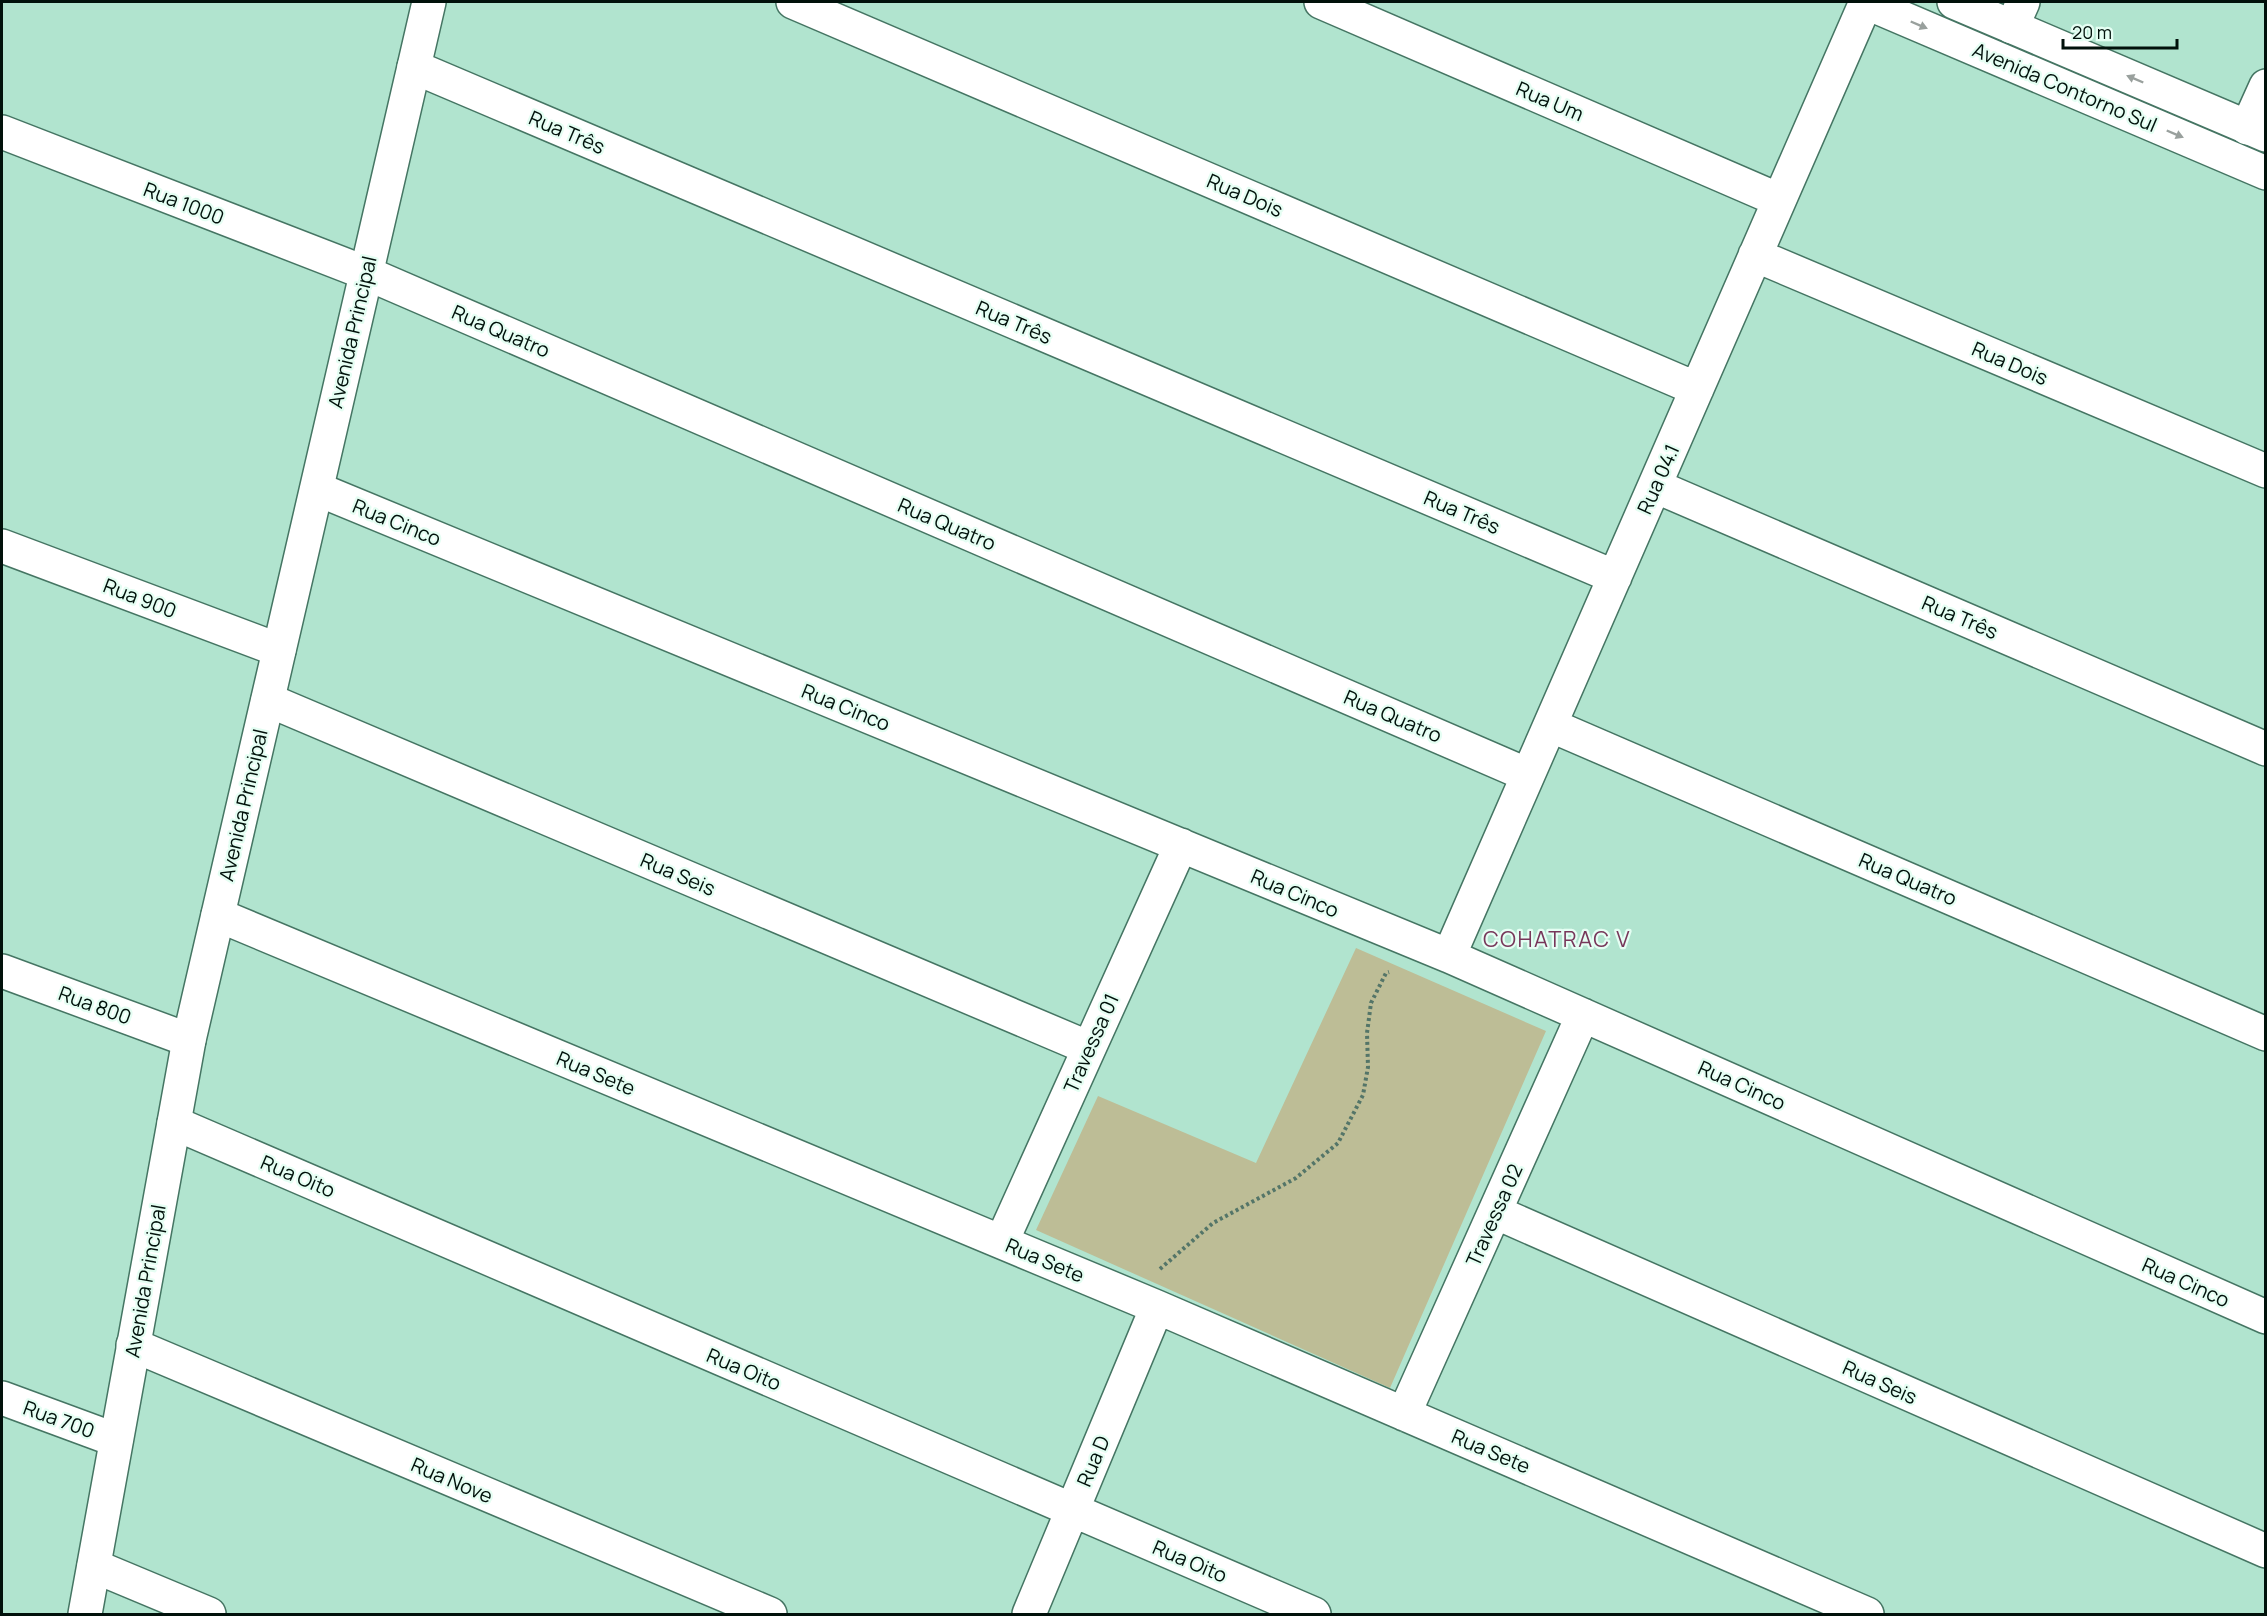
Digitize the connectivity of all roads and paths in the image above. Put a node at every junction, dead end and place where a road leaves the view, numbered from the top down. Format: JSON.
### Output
{"nodes":[{"id":1,"x":429,"y":2,"type":"edge"},
{"id":2,"x":793,"y":2,"type":"edge"},
{"id":3,"x":1321,"y":2,"type":"edge"},
{"id":4,"x":1866,"y":2,"type":"edge"},
{"id":5,"x":1954,"y":2,"type":"edge"},
{"id":6,"x":2018,"y":14,"type":"edge"},
{"id":7,"x":414,"y":67,"type":"junction"},
{"id":8,"x":2265,"y":87,"type":"edge"},
{"id":9,"x":2256,"y":131,"type":"edge"},
{"id":10,"x":2,"y":132,"type":"edge"},
{"id":11,"x":2265,"y":173,"type":"edge"},
{"id":12,"x":1779,"y":200,"type":"junction"},
{"id":13,"x":1755,"y":255,"type":"junction"},
{"id":14,"x":366,"y":273,"type":"junction"},
{"id":15,"x":1697,"y":388,"type":"junction"},
{"id":16,"x":2265,"y":471,"type":"edge"},
{"id":17,"x":1654,"y":486,"type":"junction"},
{"id":18,"x":316,"y":489,"type":"junction"},
{"id":19,"x":2,"y":546,"type":"edge"},
{"id":20,"x":1615,"y":577,"type":"junction"},
{"id":21,"x":279,"y":650,"type":"junction"},
{"id":22,"x":268,"y":700,"type":"junction"},
{"id":23,"x":1550,"y":725,"type":"junction"},
{"id":24,"x":2265,"y":749,"type":"edge"},
{"id":25,"x":1528,"y":775,"type":"junction"},
{"id":26,"x":1181,"y":845,"type":"junction"},
{"id":27,"x":218,"y":915,"type":"junction"},
{"id":28,"x":1413,"y":942,"type":"junction"},
{"id":29,"x":1449,"y":956,"type":"junction"},
{"id":30,"x":2,"y":971,"type":"edge"},
{"id":31,"x":1583,"y":1015,"type":"junction"},
{"id":32,"x":2265,"y":1034,"type":"edge"},
{"id":33,"x":189,"y":1040,"type":"junction"},
{"id":34,"x":1089,"y":1048,"type":"junction"},
{"id":35,"x":174,"y":1123,"type":"junction"},
{"id":36,"x":1495,"y":1212,"type":"junction"},
{"id":37,"x":1002,"y":1241,"type":"junction"},
{"id":38,"x":1144,"y":1301,"type":"junction"},
{"id":39,"x":2265,"y":1317,"type":"edge"},
{"id":40,"x":133,"y":1345,"type":"junction"},
{"id":41,"x":2,"y":1398,"type":"edge"},
{"id":42,"x":1404,"y":1414,"type":"junction"},
{"id":43,"x":116,"y":1440,"type":"junction"},
{"id":44,"x":1072,"y":1510,"type":"junction"},
{"id":45,"x":2265,"y":1551,"type":"edge"},
{"id":46,"x":94,"y":1566,"type":"junction"},
{"id":47,"x":85,"y":1614,"type":"edge"},
{"id":48,"x":209,"y":1614,"type":"edge"},
{"id":49,"x":770,"y":1614,"type":"edge"},
{"id":50,"x":1029,"y":1614,"type":"edge"},
{"id":51,"x":1314,"y":1614,"type":"edge"},
{"id":52,"x":1867,"y":1614,"type":"edge"}],
"edges":[{"from":1,"to":7,"type":"street","name":"Avenida Principal"},
{"from":2,"to":15,"type":"street","name":"Rua Dois"},
{"from":3,"to":12,"type":"street","name":"Rua Um"},
{"from":4,"to":11,"type":"street","name":"Avenida Contorno Sul","one_way":true},
{"from":4,"to":12,"type":"street","name":"Rua 04.1"},
{"from":5,"to":6,"type":"street","name":"Avenida Contorno Sul"},
{"from":9,"to":6,"type":"street","name":"Avenida Contorno Sul","one_way":true},
{"from":7,"to":14,"type":"street","name":"Avenida Principal"},
{"from":7,"to":20,"type":"street","name":"Rua Três"},
{"from":8,"to":9,"type":"street"},
{"from":10,"to":14,"type":"street","name":"Rua 1000"},
{"from":12,"to":13,"type":"street","name":"Rua 04.1"},
{"from":13,"to":15,"type":"street","name":"Rua 04.1"},
{"from":13,"to":16,"type":"street","name":"Rua Dois"},
{"from":14,"to":18,"type":"street","name":"Avenida Principal"},
{"from":14,"to":25,"type":"street","name":"Rua Quatro"},
{"from":15,"to":17,"type":"street","name":"Rua 04.1"},
{"from":17,"to":20,"type":"street","name":"Rua 04.1"},
{"from":17,"to":24,"type":"street","name":"Rua Três"},
{"from":18,"to":21,"type":"street","name":"Avenida Principal"},
{"from":18,"to":26,"type":"street","name":"Rua Cinco"},
{"from":19,"to":21,"type":"street","name":"Rua 900"},
{"from":20,"to":23,"type":"street","name":"Rua 04.1"},
{"from":21,"to":22,"type":"street","name":"Avenida Principal"},
{"from":22,"to":27,"type":"street","name":"Avenida Principal"},
{"from":22,"to":34,"type":"street","name":"Rua Seis"},
{"from":23,"to":25,"type":"street","name":"Rua 04.1"},
{"from":23,"to":32,"type":"street","name":"Rua Quatro"},
{"from":25,"to":29,"type":"street","name":"Rua 04.1"},
{"from":26,"to":28,"type":"street","name":"Rua Cinco"},
{"from":26,"to":34,"type":"street","name":"Travessa 01"},
{"from":27,"to":33,"type":"street","name":"Avenida Principal"},
{"from":27,"to":37,"type":"street","name":"Rua Sete"},
{"from":28,"to":29,"type":"street","name":"Rua Cinco"},
{"from":28,"to":38,"type":"path"},
{"from":29,"to":31,"type":"street","name":"Rua Cinco"},
{"from":30,"to":33,"type":"street","name":"Rua 800"},
{"from":31,"to":36,"type":"street","name":"Travessa 02"},
{"from":31,"to":39,"type":"street","name":"Rua Cinco"},
{"from":33,"to":35,"type":"street","name":"Avenida Principal"},
{"from":34,"to":37,"type":"street","name":"Travessa 01"},
{"from":35,"to":40,"type":"street","name":"Avenida Principal"},
{"from":35,"to":44,"type":"street","name":"Rua Oito"},
{"from":36,"to":42,"type":"street","name":"Travessa 02"},
{"from":36,"to":45,"type":"street","name":"Rua Seis"},
{"from":37,"to":38,"type":"street","name":"Rua Sete"},
{"from":38,"to":42,"type":"street","name":"Rua Sete"},
{"from":38,"to":44,"type":"street","name":"Rua D"},
{"from":40,"to":43,"type":"street","name":"Avenida Principal"},
{"from":40,"to":49,"type":"street","name":"Rua Nove"},
{"from":41,"to":43,"type":"street","name":"Rua 700"},
{"from":42,"to":52,"type":"street","name":"Rua Sete"},
{"from":43,"to":46,"type":"street","name":"Avenida Principal"},
{"from":44,"to":50,"type":"street","name":"Rua D"},
{"from":44,"to":51,"type":"street","name":"Rua Oito"},
{"from":46,"to":47,"type":"street","name":"Avenida Principal"},
{"from":46,"to":48,"type":"street"}]}
